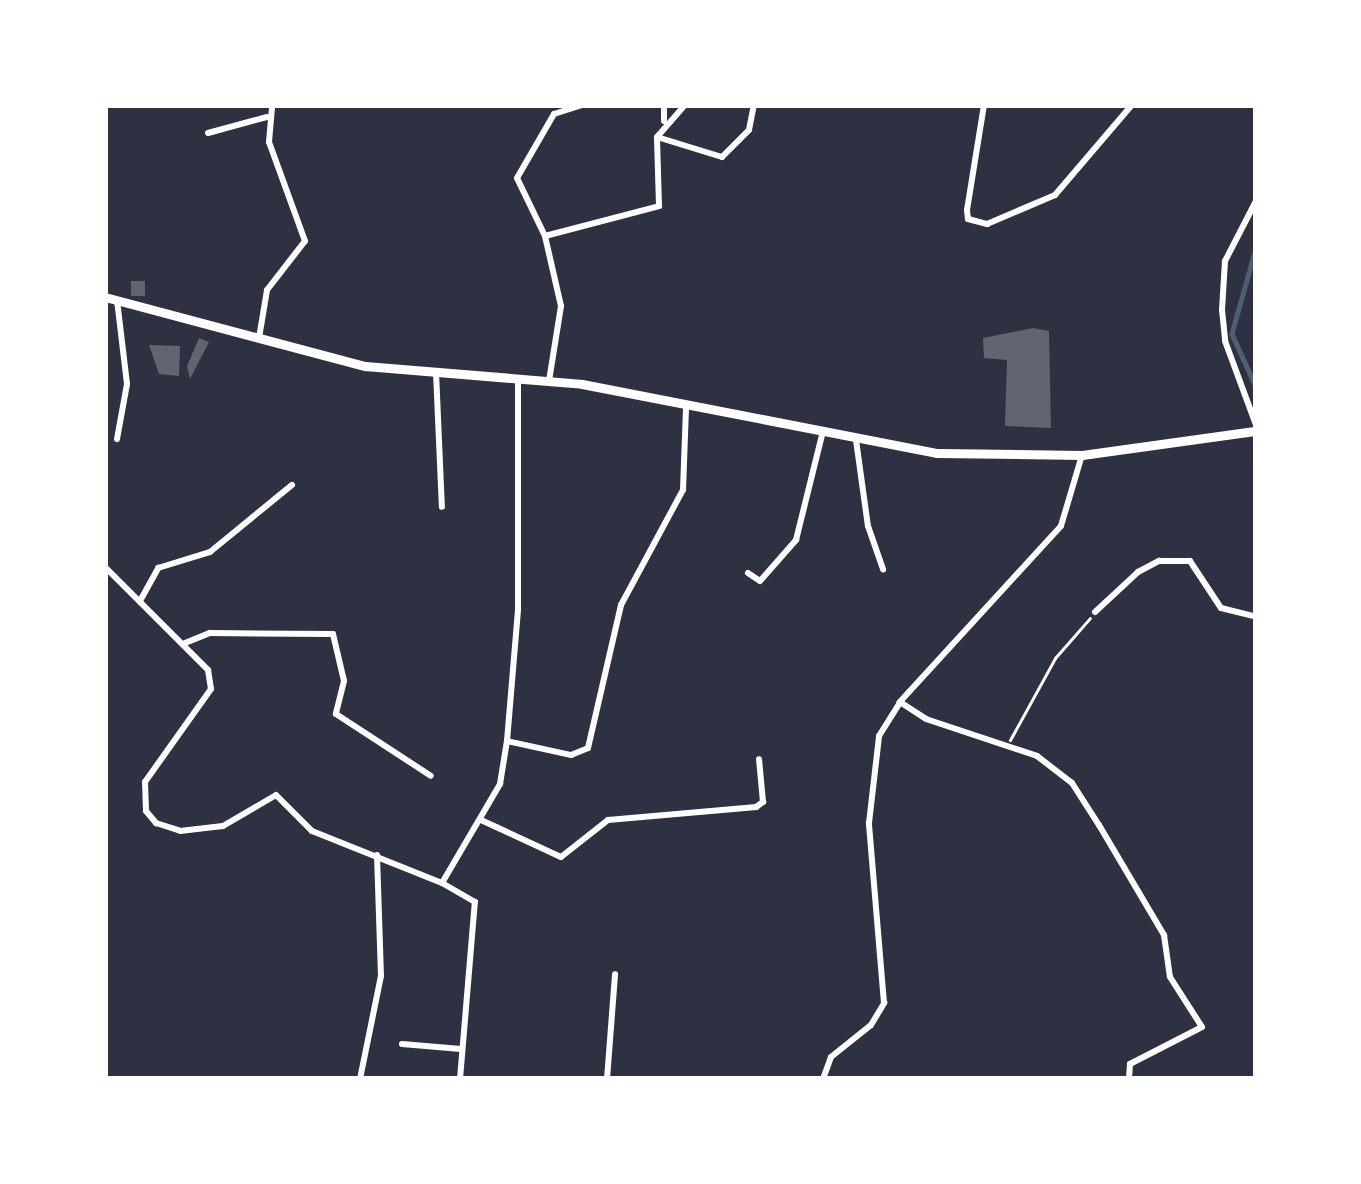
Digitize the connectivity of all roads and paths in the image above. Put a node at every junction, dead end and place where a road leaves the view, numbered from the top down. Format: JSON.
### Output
{"nodes":[{"id":1,"x":272,"y":105,"type":"edge"},
{"id":2,"x":581,"y":105,"type":"edge"},
{"id":3,"x":664,"y":105,"type":"edge"},
{"id":4,"x":685,"y":105,"type":"edge"},
{"id":5,"x":754,"y":105,"type":"edge"},
{"id":6,"x":984,"y":105,"type":"edge"},
{"id":7,"x":1132,"y":105,"type":"edge"},
{"id":8,"x":267,"y":117,"type":"junction"},
{"id":9,"x":664,"y":121,"type":"junction"},
{"id":10,"x":208,"y":133,"type":"dead end"},
{"id":11,"x":657,"y":137,"type":"junction"},
{"id":12,"x":1256,"y":201,"type":"edge"},
{"id":13,"x":545,"y":236,"type":"junction"},
{"id":14,"x":108,"y":297,"type":"edge"},
{"id":15,"x":260,"y":338,"type":"junction"},
{"id":16,"x":436,"y":372,"type":"junction"},
{"id":17,"x":518,"y":379,"type":"junction"},
{"id":18,"x":550,"y":381,"type":"junction"},
{"id":19,"x":686,"y":407,"type":"junction"},
{"id":20,"x":1256,"y":428,"type":"edge"},
{"id":21,"x":822,"y":435,"type":"junction"},
{"id":22,"x":117,"y":439,"type":"dead end"},
{"id":23,"x":856,"y":440,"type":"junction"},
{"id":24,"x":1082,"y":455,"type":"junction"},
{"id":25,"x":292,"y":484,"type":"dead end"},
{"id":26,"x":442,"y":507,"type":"dead end"},
{"id":27,"x":105,"y":567,"type":"edge"},
{"id":28,"x":883,"y":569,"type":"dead end"},
{"id":29,"x":748,"y":573,"type":"dead end"},
{"id":30,"x":140,"y":601,"type":"junction"},
{"id":31,"x":1095,"y":612,"type":"joint"},
{"id":32,"x":1256,"y":617,"type":"edge"},
{"id":33,"x":185,"y":644,"type":"junction"},
{"id":34,"x":900,"y":702,"type":"junction"},
{"id":35,"x":506,"y":741,"type":"junction"},
{"id":36,"x":1008,"y":746,"type":"junction"},
{"id":37,"x":759,"y":759,"type":"dead end"},
{"id":38,"x":431,"y":776,"type":"dead end"},
{"id":39,"x":481,"y":820,"type":"junction"},
{"id":40,"x":377,"y":855,"type":"junction"},
{"id":41,"x":442,"y":883,"type":"junction"},
{"id":42,"x":615,"y":974,"type":"dead end"},
{"id":43,"x":402,"y":1045,"type":"dead end"},
{"id":44,"x":461,"y":1049,"type":"junction"},
{"id":45,"x":360,"y":1079,"type":"edge"},
{"id":46,"x":460,"y":1079,"type":"edge"},
{"id":47,"x":607,"y":1079,"type":"edge"},
{"id":48,"x":824,"y":1079,"type":"edge"},
{"id":49,"x":1129,"y":1079,"type":"edge"}],
"edges":[{"from":1,"to":8,"type":"street"},
{"from":2,"to":13,"type":"street"},
{"from":3,"to":9,"type":"street"},
{"from":4,"to":9,"type":"street"},
{"from":5,"to":11,"type":"street"},
{"from":6,"to":7,"type":"street"},
{"from":8,"to":10,"type":"street"},
{"from":8,"to":15,"type":"street"},
{"from":9,"to":11,"type":"street"},
{"from":11,"to":13,"type":"street"},
{"from":12,"to":20,"type":"street"},
{"from":13,"to":18,"type":"street"},
{"from":14,"to":15,"type":"main road"},
{"from":14,"to":22,"type":"street"},
{"from":15,"to":16,"type":"main road"},
{"from":16,"to":17,"type":"main road"},
{"from":16,"to":26,"type":"street"},
{"from":17,"to":18,"type":"main road"},
{"from":17,"to":35,"type":"street"},
{"from":18,"to":19,"type":"main road"},
{"from":19,"to":21,"type":"main road"},
{"from":19,"to":35,"type":"street"},
{"from":20,"to":24,"type":"main road"},
{"from":21,"to":23,"type":"main road"},
{"from":21,"to":29,"type":"street"},
{"from":23,"to":24,"type":"main road"},
{"from":23,"to":28,"type":"street"},
{"from":24,"to":34,"type":"street"},
{"from":25,"to":30,"type":"street"},
{"from":27,"to":30,"type":"street"},
{"from":30,"to":33,"type":"street"},
{"from":31,"to":32,"type":"street"},
{"from":31,"to":36,"type":"path"},
{"from":33,"to":38,"type":"street"},
{"from":33,"to":40,"type":"street"},
{"from":34,"to":36,"type":"street"},
{"from":34,"to":48,"type":"street"},
{"from":35,"to":39,"type":"street"},
{"from":36,"to":49,"type":"street"},
{"from":37,"to":39,"type":"street"},
{"from":39,"to":41,"type":"street"},
{"from":40,"to":41,"type":"street"},
{"from":40,"to":45,"type":"street"},
{"from":41,"to":44,"type":"street"},
{"from":42,"to":47,"type":"street"},
{"from":43,"to":44,"type":"street"},
{"from":44,"to":46,"type":"street"}]}
